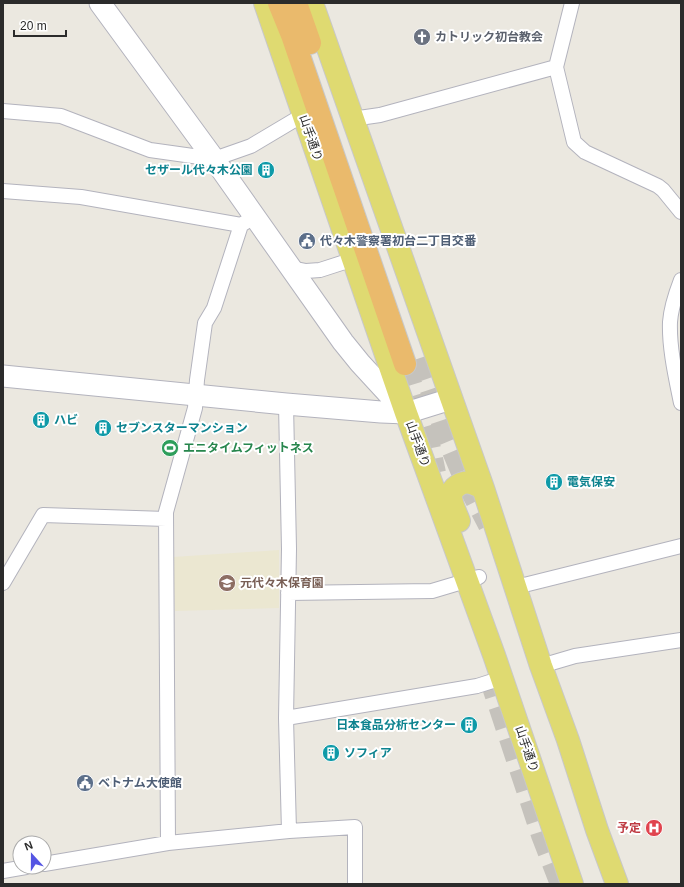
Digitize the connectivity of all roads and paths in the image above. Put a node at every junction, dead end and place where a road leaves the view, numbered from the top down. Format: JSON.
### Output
{"nodes":[{"id":1,"x":100,"y":3,"type":"edge"},
{"id":2,"x":265,"y":3,"type":"edge"},
{"id":3,"x":279,"y":3,"type":"edge"},
{"id":4,"x":296,"y":3,"type":"edge"},
{"id":5,"x":312,"y":3,"type":"edge"},
{"id":6,"x":572,"y":3,"type":"edge"},
{"id":7,"x":556,"y":67,"type":"junction"},
{"id":8,"x":3,"y":111,"type":"edge"},
{"id":9,"x":303,"y":115,"type":"junction"},
{"id":10,"x":352,"y":119,"type":"junction"},
{"id":11,"x":214,"y":159,"type":"junction"},
{"id":12,"x":3,"y":191,"type":"edge"},
{"id":13,"x":681,"y":212,"type":"edge"},
{"id":14,"x":248,"y":221,"type":"junction"},
{"id":15,"x":354,"y":259,"type":"junction"},
{"id":16,"x":291,"y":268,"type":"junction"},
{"id":17,"x":681,"y":280,"type":"edge"},
{"id":18,"x":3,"y":376,"type":"edge"},
{"id":19,"x":196,"y":395,"type":"junction"},
{"id":20,"x":451,"y":399,"type":"junction"},
{"id":21,"x":681,"y":403,"type":"edge"},
{"id":22,"x":286,"y":404,"type":"junction"},
{"id":23,"x":406,"y":413,"type":"junction"},
{"id":24,"x":483,"y":488,"type":"junction"},
{"id":25,"x":166,"y":519,"type":"junction"},
{"id":26,"x":681,"y":546,"type":"edge"},
{"id":27,"x":473,"y":579,"type":"junction"},
{"id":28,"x":3,"y":583,"type":"edge"},
{"id":29,"x":516,"y":587,"type":"junction"},
{"id":30,"x":288,"y":593,"type":"junction"},
{"id":31,"x":681,"y":640,"type":"edge"},
{"id":32,"x":541,"y":666,"type":"junction"},
{"id":33,"x":502,"y":678,"type":"junction"},
{"id":34,"x":286,"y":718,"type":"junction"},
{"id":35,"x":574,"y":759,"type":"junction"},
{"id":36,"x":289,"y":831,"type":"junction"},
{"id":37,"x":168,"y":843,"type":"junction"},
{"id":38,"x":52,"y":863,"type":"edge"},
{"id":39,"x":355,"y":884,"type":"edge"},
{"id":40,"x":572,"y":884,"type":"edge"},
{"id":41,"x":602,"y":884,"type":"edge"},
{"id":42,"x":617,"y":884,"type":"edge"}],
"edges":[{"from":1,"to":11,"type":"street"},
{"from":2,"to":9,"type":"main road","name":"山手通り"},
{"from":3,"to":4,"type":"highway"},
{"from":5,"to":10,"type":"main road"},
{"from":6,"to":7,"type":"street"},
{"from":7,"to":10,"type":"street"},
{"from":7,"to":13,"type":"street"},
{"from":8,"to":11,"type":"street"},
{"from":9,"to":11,"type":"street"},
{"from":9,"to":15,"type":"main road","name":"山手通り"},
{"from":10,"to":20,"type":"main road"},
{"from":11,"to":14,"type":"street"},
{"from":12,"to":14,"type":"street"},
{"from":14,"to":16,"type":"street"},
{"from":14,"to":19,"type":"street"},
{"from":15,"to":16,"type":"street"},
{"from":15,"to":23,"type":"main road","name":"山手通り"},
{"from":16,"to":23,"type":"street"},
{"from":17,"to":21,"type":"street"},
{"from":18,"to":19,"type":"street"},
{"from":19,"to":22,"type":"street"},
{"from":19,"to":25,"type":"street"},
{"from":20,"to":23,"type":"street"},
{"from":20,"to":24,"type":"main road"},
{"from":22,"to":23,"type":"street"},
{"from":22,"to":30,"type":"street"},
{"from":23,"to":27,"type":"main road","name":"山手通り"},
{"from":24,"to":27,"type":"main road"},
{"from":24,"to":29,"type":"main road"},
{"from":25,"to":28,"type":"street"},
{"from":25,"to":37,"type":"street"},
{"from":26,"to":29,"type":"street"},
{"from":27,"to":30,"type":"street"},
{"from":27,"to":33,"type":"main road","name":"山手通り"},
{"from":29,"to":32,"type":"main road"},
{"from":30,"to":34,"type":"street"},
{"from":31,"to":32,"type":"street"},
{"from":32,"to":35,"type":"main road"},
{"from":33,"to":34,"type":"street"},
{"from":33,"to":40,"type":"main road","name":"山手通り"},
{"from":34,"to":36,"type":"street"},
{"from":35,"to":41,"type":"main road"},
{"from":35,"to":42,"type":"main road"},
{"from":36,"to":37,"type":"street"},
{"from":36,"to":39,"type":"street"},
{"from":37,"to":38,"type":"street"}]}
